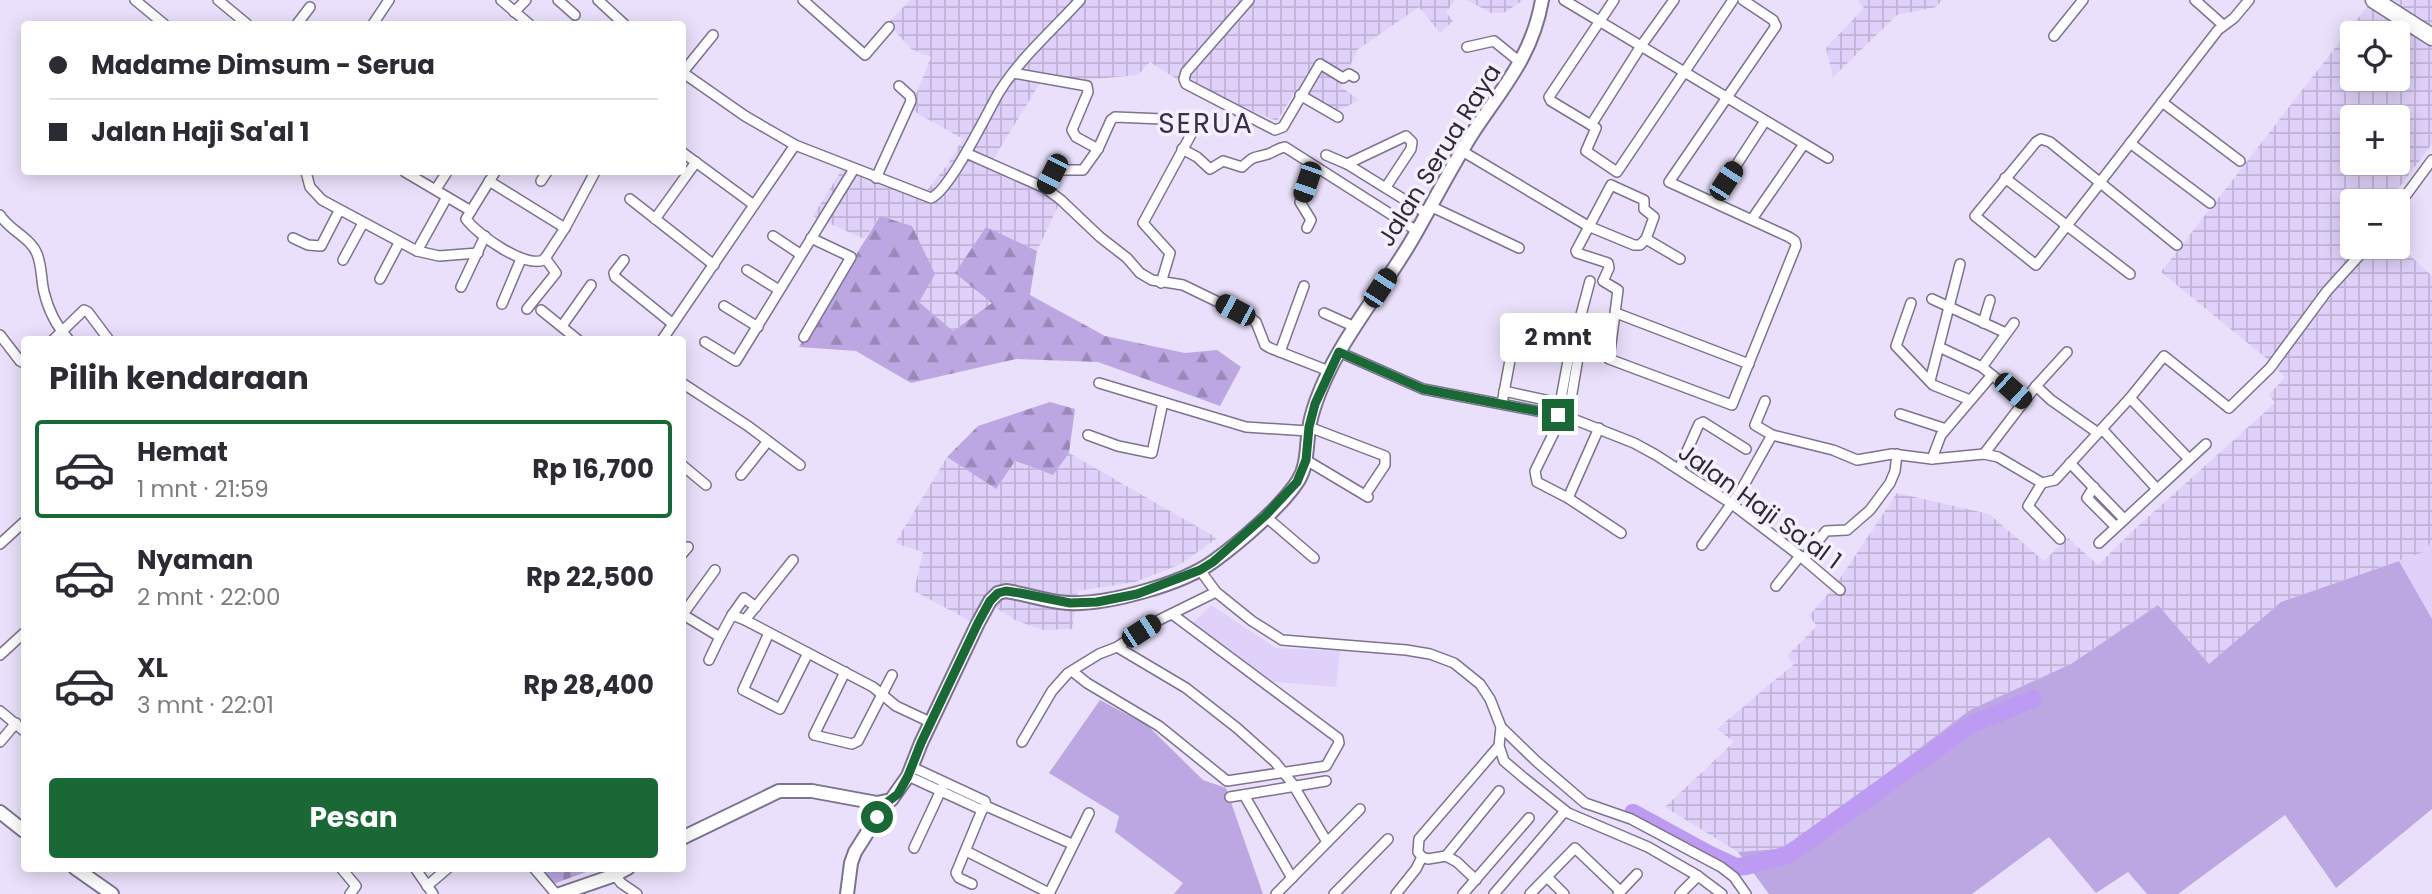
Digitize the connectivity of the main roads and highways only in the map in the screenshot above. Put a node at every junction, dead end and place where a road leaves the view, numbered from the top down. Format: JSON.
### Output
{"nodes":[{"id":1,"x":1542,"y":0,"type":"edge"},
{"id":2,"x":2374,"y":0,"type":"edge"},
{"id":3,"x":2392,"y":0,"type":"edge"},
{"id":4,"x":2432,"y":25,"type":"edge"},
{"id":5,"x":2432,"y":37,"type":"edge"},
{"id":6,"x":886,"y":803,"type":"junction"},
{"id":7,"x":0,"y":812,"type":"edge"},
{"id":8,"x":21,"y":829,"type":"edge"},
{"id":9,"x":686,"y":836,"type":"edge"},
{"id":10,"x":81,"y":872,"type":"edge"},
{"id":11,"x":621,"y":872,"type":"edge"},
{"id":12,"x":112,"y":894,"type":"edge"},
{"id":13,"x":558,"y":894,"type":"edge"},
{"id":14,"x":846,"y":894,"type":"edge"}],
"edges":[{"from":1,"to":6,"type":"main road","name":"Jalan Serua Raya"},
{"from":2,"to":5,"type":"highway"},
{"from":3,"to":4,"type":"highway"},
{"from":6,"to":9,"type":"main road"},
{"from":6,"to":14,"type":"main road","name":"Jalan Serua Raya"},
{"from":7,"to":8,"type":"main road"},
{"from":10,"to":12,"type":"main road"},
{"from":11,"to":13,"type":"main road"}]}
